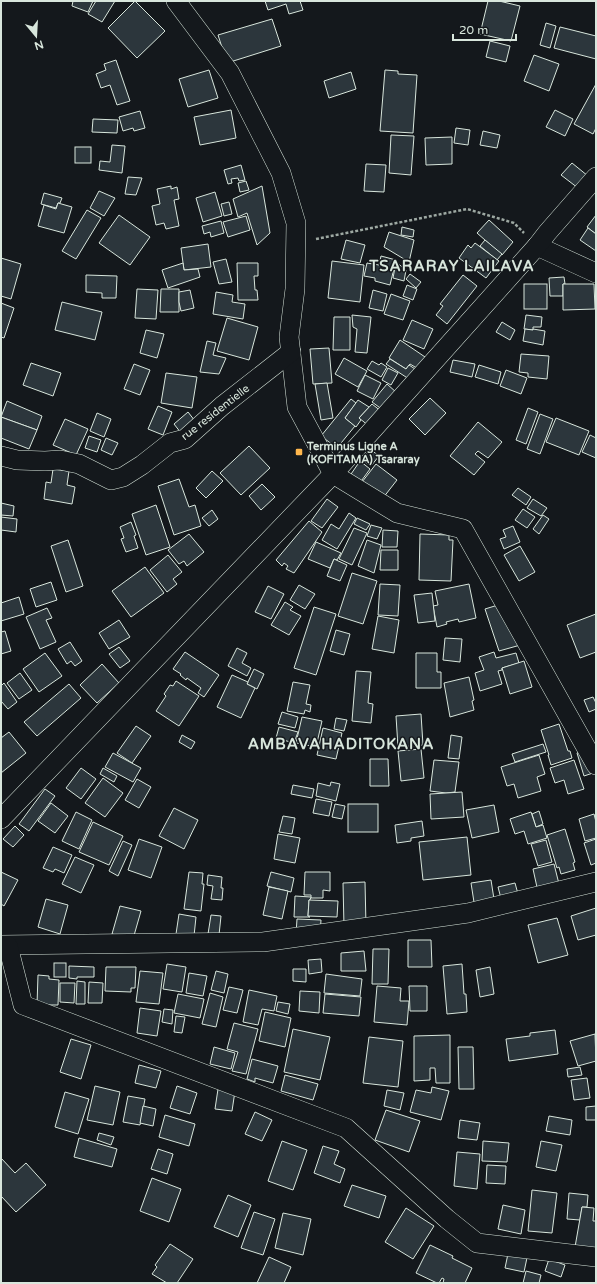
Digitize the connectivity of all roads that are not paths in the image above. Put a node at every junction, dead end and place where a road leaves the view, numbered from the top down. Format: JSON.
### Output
{"nodes":[{"id":1,"x":176,"y":1,"type":"edge"},
{"id":2,"x":596,"y":177,"type":"edge"},
{"id":3,"x":537,"y":246,"type":"junction"},
{"id":4,"x":596,"y":273,"type":"edge"},
{"id":5,"x":291,"y":352,"type":"junction"},
{"id":6,"x":1,"y":456,"type":"edge"},
{"id":7,"x":333,"y":474,"type":"junction"},
{"id":8,"x":596,"y":765,"type":"edge"},
{"id":9,"x":1,"y":819,"type":"edge"},
{"id":10,"x":596,"y":882,"type":"edge"},
{"id":11,"x":5,"y":945,"type":"edge"},
{"id":12,"x":596,"y":1257,"type":"edge"}],
"edges":[{"from":1,"to":5,"type":"street"},
{"from":2,"to":3,"type":"street"},
{"from":3,"to":4,"type":"street"},
{"from":3,"to":7,"type":"street"},
{"from":5,"to":6,"type":"street","name":"rue residentielle"},
{"from":5,"to":7,"type":"street"},
{"from":7,"to":8,"type":"street"},
{"from":7,"to":9,"type":"street"},
{"from":10,"to":11,"type":"street"},
{"from":11,"to":12,"type":"street"}]}
